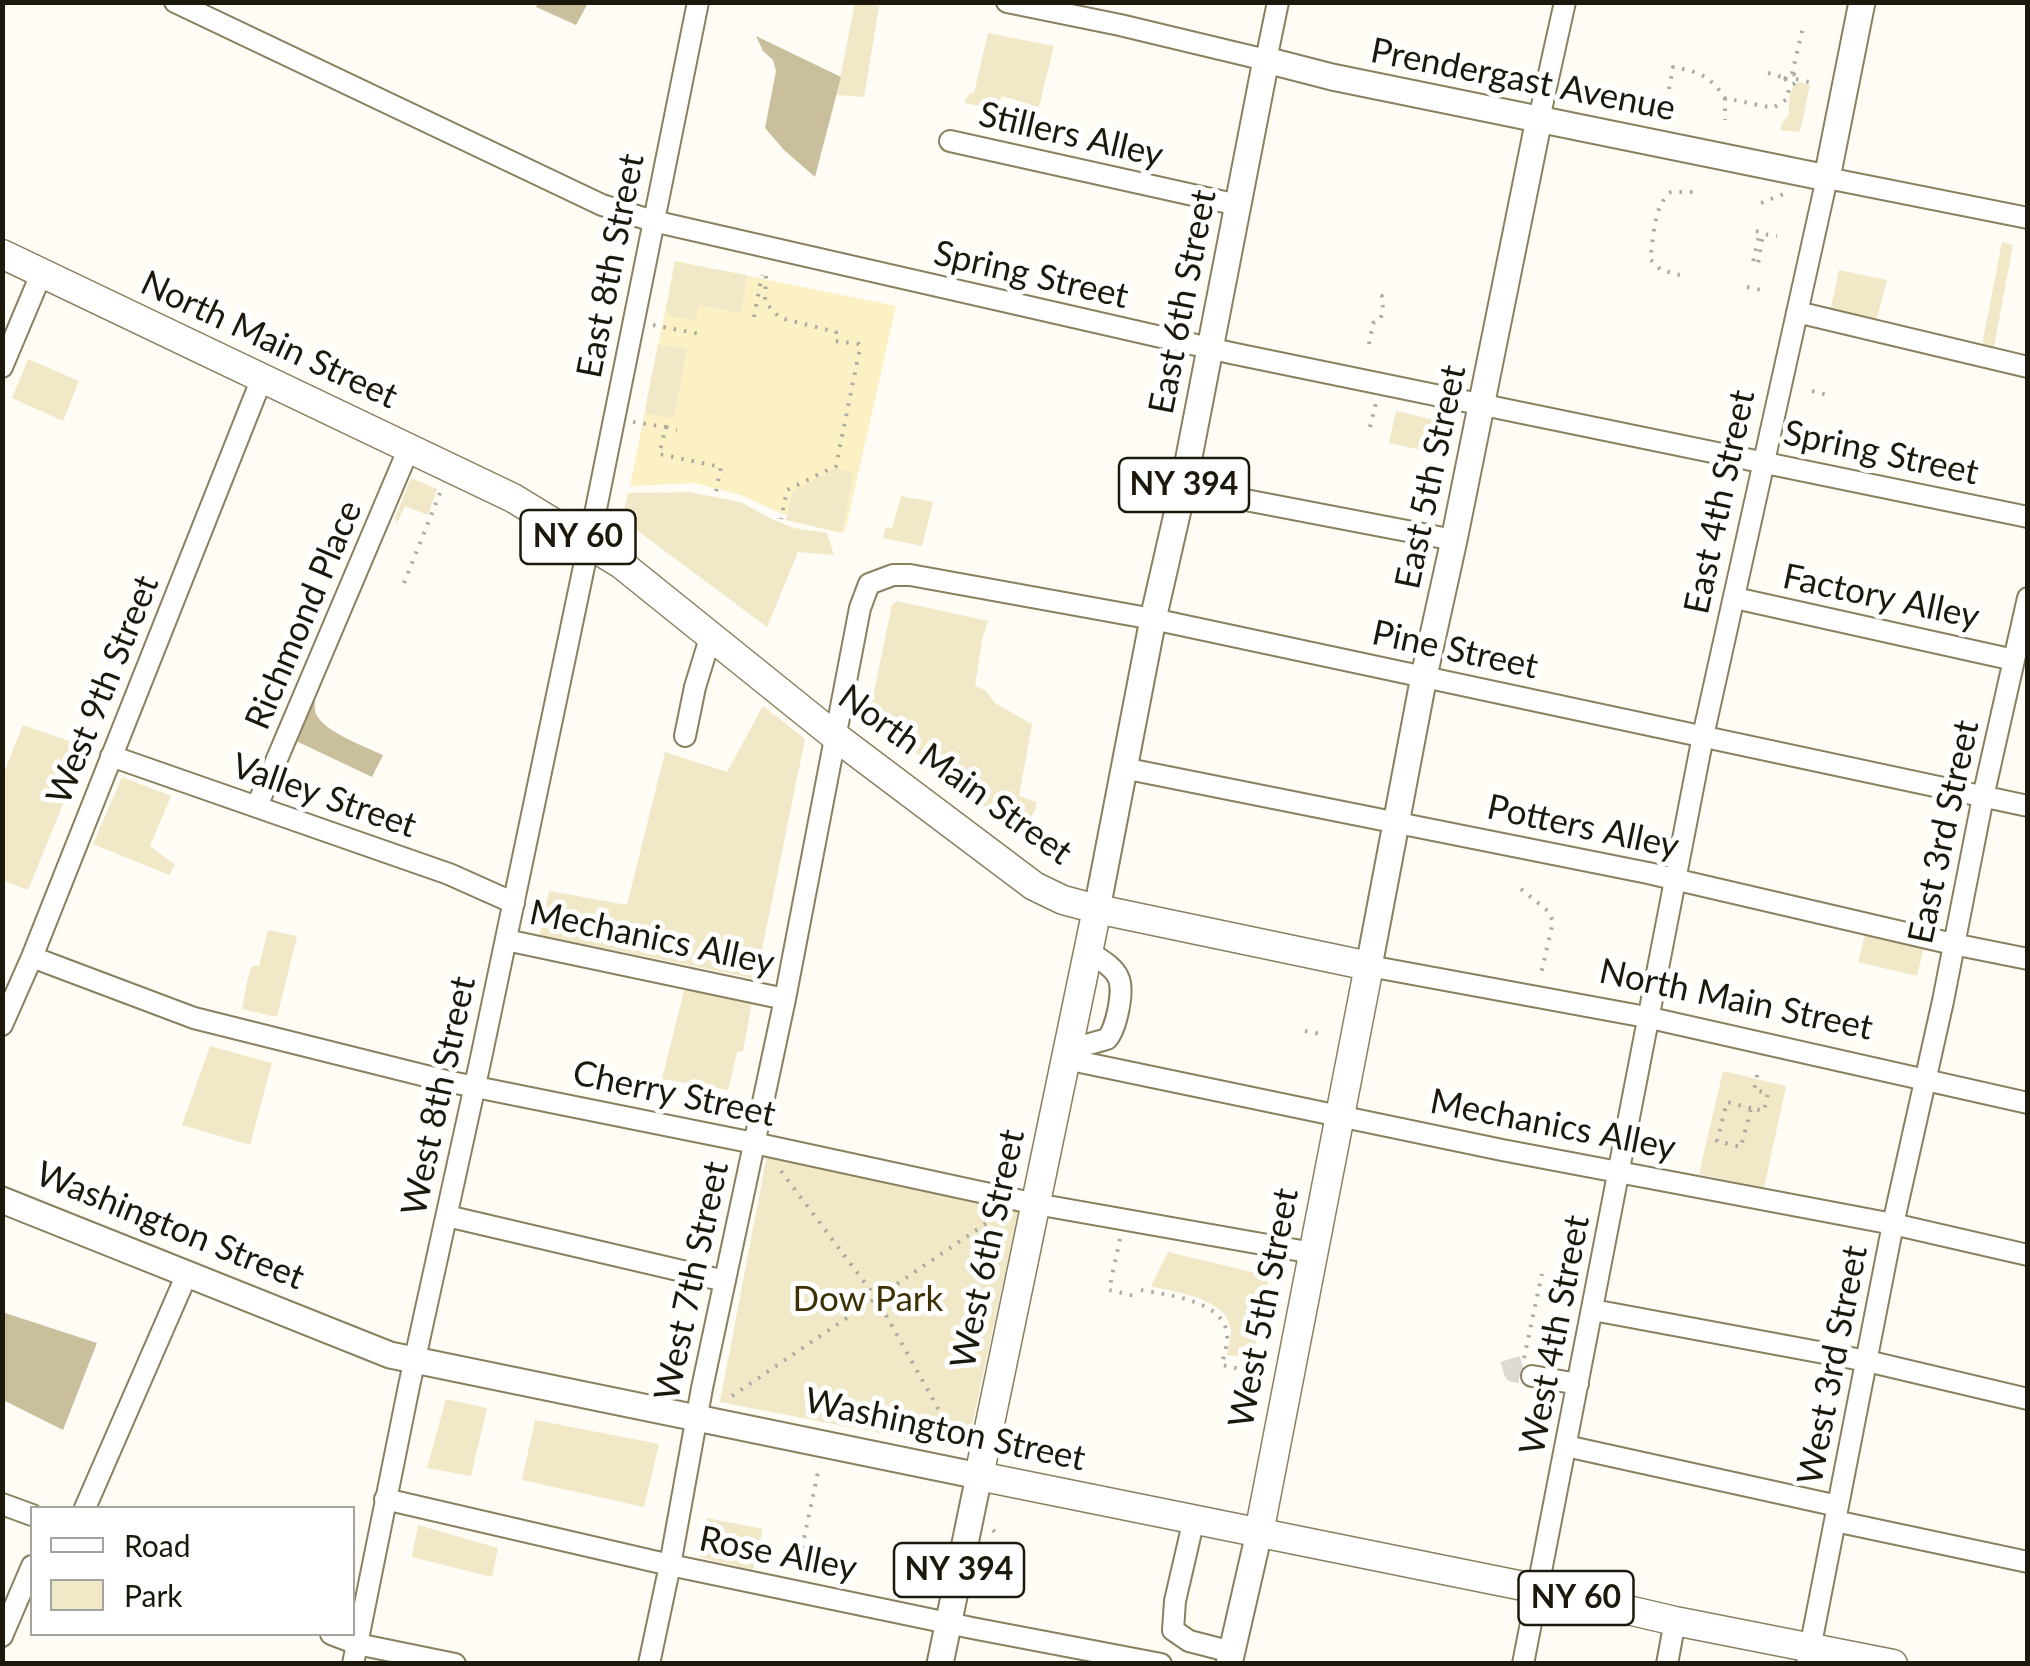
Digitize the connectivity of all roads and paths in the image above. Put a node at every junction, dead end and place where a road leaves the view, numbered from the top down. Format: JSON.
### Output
{"nodes":[{"id":1,"x":175,"y":2,"type":"edge"},
{"id":2,"x":698,"y":2,"type":"edge"},
{"id":3,"x":1007,"y":2,"type":"edge"},
{"id":4,"x":1278,"y":2,"type":"edge"},
{"id":5,"x":1565,"y":2,"type":"edge"},
{"id":6,"x":1862,"y":2,"type":"edge"},
{"id":7,"x":1803,"y":26,"type":"dead end"},
{"id":8,"x":1266,"y":60,"type":"junction"},
{"id":9,"x":1768,"y":73,"type":"dead end"},
{"id":10,"x":1792,"y":74,"type":"junction"},
{"id":11,"x":1786,"y":78,"type":"junction"},
{"id":12,"x":1796,"y":80,"type":"junction"},
{"id":13,"x":1813,"y":82,"type":"dead end"},
{"id":14,"x":1790,"y":84,"type":"junction"},
{"id":15,"x":1668,"y":89,"type":"dead end"},
{"id":16,"x":1725,"y":98,"type":"junction"},
{"id":17,"x":1540,"y":119,"type":"junction"},
{"id":18,"x":1725,"y":120,"type":"dead end"},
{"id":19,"x":950,"y":141,"type":"dead end"},
{"id":20,"x":1827,"y":178,"type":"junction"},
{"id":21,"x":1694,"y":192,"type":"dead end"},
{"id":22,"x":1786,"y":193,"type":"dead end"},
{"id":23,"x":1761,"y":203,"type":"dead end"},
{"id":24,"x":1238,"y":205,"type":"junction"},
{"id":25,"x":2028,"y":218,"type":"edge"},
{"id":26,"x":653,"y":221,"type":"junction"},
{"id":27,"x":1756,"y":232,"type":"dead end"},
{"id":28,"x":1777,"y":236,"type":"dead end"},
{"id":29,"x":2,"y":254,"type":"edge"},
{"id":30,"x":42,"y":272,"type":"junction"},
{"id":31,"x":1680,"y":275,"type":"dead end"},
{"id":32,"x":1747,"y":287,"type":"dead end"},
{"id":33,"x":1766,"y":290,"type":"dead end"},
{"id":34,"x":1378,"y":295,"type":"dead end"},
{"id":35,"x":176,"y":297,"type":"dead end"},
{"id":36,"x":172,"y":307,"type":"dead end"},
{"id":37,"x":1797,"y":312,"type":"junction"},
{"id":38,"x":754,"y":316,"type":"dead end"},
{"id":39,"x":633,"y":321,"type":"junction"},
{"id":40,"x":700,"y":334,"type":"dead end"},
{"id":41,"x":1369,"y":344,"type":"dead end"},
{"id":42,"x":588,"y":346,"type":"dead end"},
{"id":43,"x":598,"y":348,"type":"dead end"},
{"id":44,"x":1210,"y":348,"type":"junction"},
{"id":45,"x":2,"y":367,"type":"edge"},
{"id":46,"x":2028,"y":367,"type":"edge"},
{"id":47,"x":262,"y":378,"type":"junction"},
{"id":48,"x":1812,"y":391,"type":"dead end"},
{"id":49,"x":1831,"y":396,"type":"dead end"},
{"id":50,"x":1376,"y":404,"type":"dead end"},
{"id":51,"x":1482,"y":405,"type":"junction"},
{"id":52,"x":614,"y":418,"type":"junction"},
{"id":53,"x":666,"y":427,"type":"junction"},
{"id":54,"x":1370,"y":428,"type":"dead end"},
{"id":55,"x":678,"y":430,"type":"dead end"},
{"id":56,"x":410,"y":448,"type":"junction"},
{"id":57,"x":1764,"y":462,"type":"junction"},
{"id":58,"x":790,"y":480,"type":"dead end"},
{"id":59,"x":442,"y":488,"type":"dead end"},
{"id":60,"x":1183,"y":488,"type":"junction"},
{"id":61,"x":787,"y":490,"type":"junction"},
{"id":62,"x":716,"y":492,"type":"dead end"},
{"id":63,"x":2028,"y":516,"type":"edge"},
{"id":64,"x":782,"y":518,"type":"dead end"},
{"id":65,"x":1454,"y":540,"type":"junction"},
{"id":66,"x":587,"y":542,"type":"junction"},
{"id":67,"x":404,"y":584,"type":"dead end"},
{"id":68,"x":869,"y":584,"type":"joint"},
{"id":69,"x":1735,"y":598,"type":"junction"},
{"id":70,"x":2028,"y":598,"type":"edge"},
{"id":71,"x":1153,"y":620,"type":"junction"},
{"id":72,"x":711,"y":635,"type":"junction"},
{"id":73,"x":2014,"y":660,"type":"junction"},
{"id":74,"x":1424,"y":676,"type":"junction"},
{"id":75,"x":685,"y":736,"type":"dead end"},
{"id":76,"x":1703,"y":736,"type":"junction"},
{"id":77,"x":836,"y":737,"type":"junction"},
{"id":78,"x":110,"y":756,"type":"junction"},
{"id":79,"x":1123,"y":768,"type":"junction"},
{"id":80,"x":1983,"y":796,"type":"junction"},
{"id":81,"x":257,"y":806,"type":"junction"},
{"id":82,"x":2028,"y":806,"type":"edge"},
{"id":83,"x":1398,"y":822,"type":"junction"},
{"id":84,"x":1005,"y":864,"type":"junction"},
{"id":85,"x":1676,"y":879,"type":"junction"},
{"id":86,"x":1520,"y":889,"type":"dead end"},
{"id":87,"x":514,"y":903,"type":"junction"},
{"id":88,"x":1097,"y":908,"type":"junction"},
{"id":89,"x":506,"y":940,"type":"junction"},
{"id":90,"x":1954,"y":944,"type":"junction"},
{"id":91,"x":1088,"y":951,"type":"junction"},
{"id":92,"x":32,"y":957,"type":"junction"},
{"id":93,"x":2028,"y":958,"type":"edge"},
{"id":94,"x":1369,"y":966,"type":"junction"},
{"id":95,"x":1536,"y":997,"type":"junction"},
{"id":96,"x":784,"y":1000,"type":"junction"},
{"id":97,"x":1646,"y":1017,"type":"junction"},
{"id":98,"x":2,"y":1025,"type":"edge"},
{"id":99,"x":1306,"y":1031,"type":"dead end"},
{"id":100,"x":1324,"y":1035,"type":"dead end"},
{"id":101,"x":1067,"y":1054,"type":"junction"},
{"id":102,"x":1758,"y":1072,"type":"dead end"},
{"id":103,"x":1926,"y":1080,"type":"junction"},
{"id":104,"x":475,"y":1087,"type":"junction"},
{"id":105,"x":2028,"y":1103,"type":"edge"},
{"id":106,"x":1751,"y":1108,"type":"junction"},
{"id":107,"x":1340,"y":1116,"type":"junction"},
{"id":108,"x":754,"y":1143,"type":"junction"},
{"id":109,"x":779,"y":1167,"type":"dead end"},
{"id":110,"x":1620,"y":1171,"type":"junction"},
{"id":111,"x":2,"y":1200,"type":"edge"},
{"id":112,"x":1036,"y":1204,"type":"junction"},
{"id":113,"x":1002,"y":1213,"type":"dead end"},
{"id":114,"x":447,"y":1216,"type":"junction"},
{"id":115,"x":1893,"y":1224,"type":"junction"},
{"id":116,"x":1120,"y":1239,"type":"dead end"},
{"id":117,"x":1314,"y":1253,"type":"junction"},
{"id":118,"x":2028,"y":1255,"type":"edge"},
{"id":119,"x":187,"y":1274,"type":"junction"},
{"id":120,"x":1542,"y":1274,"type":"dead end"},
{"id":121,"x":725,"y":1281,"type":"junction"},
{"id":122,"x":1141,"y":1290,"type":"dead end"},
{"id":123,"x":1139,"y":1297,"type":"dead end"},
{"id":124,"x":877,"y":1298,"type":"junction"},
{"id":125,"x":1592,"y":1310,"type":"junction"},
{"id":126,"x":415,"y":1360,"type":"junction"},
{"id":127,"x":1867,"y":1361,"type":"junction"},
{"id":128,"x":1528,"y":1369,"type":"joint"},
{"id":129,"x":1255,"y":1372,"type":"dead end"},
{"id":130,"x":1578,"y":1384,"type":"junction"},
{"id":131,"x":732,"y":1396,"type":"dead end"},
{"id":132,"x":2028,"y":1399,"type":"edge"},
{"id":133,"x":696,"y":1417,"type":"junction"},
{"id":134,"x":955,"y":1439,"type":"dead end"},
{"id":135,"x":1566,"y":1446,"type":"junction"},
{"id":136,"x":818,"y":1472,"type":"dead end"},
{"id":137,"x":978,"y":1476,"type":"junction"},
{"id":138,"x":385,"y":1499,"type":"junction"},
{"id":139,"x":2,"y":1504,"type":"edge"},
{"id":140,"x":85,"y":1506,"type":"edge"},
{"id":141,"x":1837,"y":1513,"type":"junction"},
{"id":142,"x":30,"y":1514,"type":"edge"},
{"id":143,"x":1194,"y":1520,"type":"junction"},
{"id":144,"x":993,"y":1530,"type":"dead end"},
{"id":145,"x":1258,"y":1533,"type":"junction"},
{"id":146,"x":999,"y":1538,"type":"dead end"},
{"id":147,"x":802,"y":1548,"type":"dead end"},
{"id":148,"x":2028,"y":1562,"type":"edge"},
{"id":149,"x":670,"y":1565,"type":"junction"},
{"id":150,"x":30,"y":1571,"type":"edge"},
{"id":151,"x":1538,"y":1589,"type":"junction"},
{"id":152,"x":1675,"y":1621,"type":"junction"},
{"id":153,"x":948,"y":1622,"type":"junction"},
{"id":154,"x":2,"y":1636,"type":"edge"},
{"id":155,"x":334,"y":1636,"type":"edge"},
{"id":156,"x":355,"y":1654,"type":"edge"},
{"id":157,"x":1809,"y":1655,"type":"edge"},
{"id":158,"x":1231,"y":1658,"type":"edge"},
{"id":159,"x":455,"y":1664,"type":"edge"},
{"id":160,"x":649,"y":1664,"type":"edge"},
{"id":161,"x":940,"y":1664,"type":"edge"},
{"id":162,"x":1161,"y":1664,"type":"edge"},
{"id":163,"x":1523,"y":1664,"type":"edge"},
{"id":164,"x":1667,"y":1664,"type":"edge"},
{"id":165,"x":1893,"y":1664,"type":"edge"}],
"edges":[{"from":1,"to":26,"type":"street","name":"Spring Street"},
{"from":2,"to":26,"type":"street","name":"East 8th Street"},
{"from":3,"to":8,"type":"street","name":"Prendergast Avenue"},
{"from":4,"to":8,"type":"street","name":"East 6th Street"},
{"from":5,"to":17,"type":"street","name":"East 5th Street"},
{"from":6,"to":20,"type":"main road","name":"East 4th Street"},
{"from":7,"to":10,"type":"path"},
{"from":8,"to":17,"type":"main road","name":"Prendergast Avenue"},
{"from":8,"to":24,"type":"main road","name":"East 6th Street","number":"NY 394"},
{"from":9,"to":11,"type":"path"},
{"from":10,"to":11,"type":"path"},
{"from":10,"to":12,"type":"path"},
{"from":11,"to":14,"type":"path"},
{"from":12,"to":13,"type":"path"},
{"from":12,"to":14,"type":"path"},
{"from":14,"to":16,"type":"path"},
{"from":15,"to":16,"type":"path"},
{"from":16,"to":18,"type":"path"},
{"from":17,"to":20,"type":"main road","name":"Prendergast Avenue"},
{"from":17,"to":51,"type":"main road","name":"East 5th Street"},
{"from":19,"to":24,"type":"street","name":"Stillers Alley"},
{"from":20,"to":25,"type":"street","name":"Prendergast Avenue"},
{"from":20,"to":37,"type":"street","name":"East 4th Street"},
{"from":21,"to":31,"type":"path"},
{"from":22,"to":23,"type":"path"},
{"from":24,"to":44,"type":"main road","name":"East 6th Street","number":"NY 394"},
{"from":26,"to":39,"type":"street","name":"East 8th Street"},
{"from":26,"to":44,"type":"street","name":"Spring Street"},
{"from":27,"to":28,"type":"path"},
{"from":29,"to":30,"type":"highway","name":"North Main Street","number":"NY 60"},
{"from":30,"to":45,"type":"street"},
{"from":30,"to":47,"type":"highway","name":"North Main Street","number":"NY 60"},
{"from":32,"to":33,"type":"path"},
{"from":34,"to":41,"type":"path"},
{"from":35,"to":36,"type":"path"},
{"from":37,"to":46,"type":"street"},
{"from":37,"to":57,"type":"street","name":"East 4th Street"},
{"from":38,"to":61,"type":"path"},
{"from":39,"to":40,"type":"path"},
{"from":39,"to":52,"type":"street","name":"East 8th Street"},
{"from":42,"to":43,"type":"path"},
{"from":44,"to":51,"type":"street","name":"Spring Street"},
{"from":44,"to":60,"type":"main road","name":"East 6th Street","number":"NY 394"},
{"from":47,"to":56,"type":"highway","name":"North Main Street","number":"NY 60"},
{"from":47,"to":78,"type":"street","name":"West 9th Street"},
{"from":48,"to":49,"type":"path"},
{"from":50,"to":54,"type":"path"},
{"from":51,"to":57,"type":"street","name":"Spring Street"},
{"from":51,"to":65,"type":"main road","name":"East 5th Street"},
{"from":52,"to":53,"type":"path"},
{"from":52,"to":66,"type":"street","name":"East 8th Street"},
{"from":53,"to":55,"type":"path"},
{"from":53,"to":62,"type":"path"},
{"from":56,"to":66,"type":"highway","name":"North Main Street","number":"NY 60"},
{"from":56,"to":81,"type":"street","name":"Richmond Place"},
{"from":57,"to":63,"type":"street","name":"Spring Street"},
{"from":57,"to":69,"type":"street","name":"East 4th Street"},
{"from":58,"to":61,"type":"path"},
{"from":59,"to":67,"type":"path"},
{"from":60,"to":65,"type":"street"},
{"from":60,"to":71,"type":"main road","name":"East 6th Street","number":"NY 394"},
{"from":61,"to":64,"type":"path"},
{"from":65,"to":74,"type":"main road","name":"East 5th Street"},
{"from":66,"to":72,"type":"highway","name":"North Main Street","number":"NY 60"},
{"from":66,"to":87,"type":"street","name":"West 8th Street"},
{"from":68,"to":71,"type":"street","name":"Pine Street"},
{"from":68,"to":77,"type":"street","name":"West 7th Street"},
{"from":69,"to":73,"type":"street","name":"Factory Alley"},
{"from":69,"to":76,"type":"street","name":"East 4th Street"},
{"from":70,"to":73,"type":"street","name":"East 3rd Street"},
{"from":71,"to":74,"type":"street","name":"Pine Street"},
{"from":71,"to":79,"type":"main road","name":"East 6th Street","number":"NY 394"},
{"from":72,"to":75,"type":"street"},
{"from":72,"to":77,"type":"highway","name":"North Main Street","number":"NY 60"},
{"from":73,"to":80,"type":"street","name":"East 3rd Street"},
{"from":74,"to":76,"type":"street","name":"Pine Street"},
{"from":74,"to":83,"type":"main road","name":"East 5th Street"},
{"from":76,"to":80,"type":"street","name":"Pine Street"},
{"from":76,"to":85,"type":"street","name":"East 4th Street"},
{"from":77,"to":84,"type":"highway","name":"North Main Street","number":"NY 60"},
{"from":77,"to":96,"type":"street","name":"West 7th Street"},
{"from":78,"to":81,"type":"street","name":"Valley Street"},
{"from":78,"to":92,"type":"street","name":"West 9th Street"},
{"from":79,"to":83,"type":"street","name":"Potters Alley"},
{"from":79,"to":88,"type":"main road","name":"East 6th Street","number":"NY 394"},
{"from":80,"to":82,"type":"street","name":"Pine Street"},
{"from":80,"to":90,"type":"street","name":"East 3rd Street"},
{"from":81,"to":87,"type":"street","name":"Valley Street"},
{"from":83,"to":85,"type":"street","name":"Potters Alley"},
{"from":83,"to":94,"type":"main road","name":"East 5th Street"},
{"from":84,"to":88,"type":"highway","name":"North Main Street","number":"NY 60"},
{"from":84,"to":91,"type":"highway","number":"NY 60"},
{"from":85,"to":90,"type":"street","name":"Potters Alley"},
{"from":85,"to":97,"type":"street","name":"East 4th Street"},
{"from":86,"to":95,"type":"path"},
{"from":87,"to":89,"type":"street","name":"West 8th Street"},
{"from":88,"to":91,"type":"highway","name":"West 6th Street"},
{"from":88,"to":94,"type":"highway","name":"North Main Street","number":"NY 60"},
{"from":89,"to":96,"type":"street","name":"Mechanics Alley"},
{"from":89,"to":104,"type":"street","name":"West 8th Street"},
{"from":90,"to":93,"type":"street","name":"Potters Alley"},
{"from":90,"to":103,"type":"street","name":"East 3rd Street"},
{"from":91,"to":101,"type":"highway","name":"West 6th Street"},
{"from":91,"to":101,"type":"street"},
{"from":92,"to":98,"type":"street","name":"West 9th Street"},
{"from":92,"to":104,"type":"street","name":"Cherry Street"},
{"from":94,"to":95,"type":"street","name":"North Main Street"},
{"from":94,"to":107,"type":"highway","name":"West 5th Street"},
{"from":95,"to":97,"type":"street","name":"North Main Street"},
{"from":96,"to":108,"type":"street","name":"West 7th Street"},
{"from":97,"to":103,"type":"street","name":"North Main Street"},
{"from":97,"to":110,"type":"street","name":"West 4th Street"},
{"from":99,"to":100,"type":"path"},
{"from":101,"to":107,"type":"street","name":"Mechanics Alley"},
{"from":101,"to":112,"type":"highway","name":"West 6th Street"},
{"from":102,"to":106,"type":"path"},
{"from":103,"to":105,"type":"street","name":"North Main Street"},
{"from":103,"to":115,"type":"street","name":"West 3rd Street"},
{"from":104,"to":108,"type":"street","name":"Cherry Street"},
{"from":104,"to":114,"type":"street","name":"West 8th Street"},
{"from":106,"to":106,"type":"path"},
{"from":107,"to":110,"type":"street","name":"Mechanics Alley"},
{"from":107,"to":117,"type":"highway","name":"West 5th Street"},
{"from":108,"to":112,"type":"street","name":"Cherry Street"},
{"from":108,"to":121,"type":"street","name":"West 7th Street"},
{"from":109,"to":124,"type":"path"},
{"from":110,"to":115,"type":"street","name":"Mechanics Alley"},
{"from":110,"to":125,"type":"street","name":"West 4th Street"},
{"from":111,"to":119,"type":"main road","name":"Washington Street"},
{"from":112,"to":117,"type":"street","name":"Cherry Street"},
{"from":112,"to":137,"type":"highway","name":"West 6th Street"},
{"from":113,"to":124,"type":"path"},
{"from":114,"to":121,"type":"street"},
{"from":114,"to":126,"type":"street","name":"West 8th Street"},
{"from":115,"to":118,"type":"street","name":"Mechanics Alley"},
{"from":115,"to":127,"type":"street","name":"West 3rd Street"},
{"from":116,"to":123,"type":"path"},
{"from":117,"to":145,"type":"highway","name":"West 5th Street"},
{"from":119,"to":126,"type":"main road","name":"Washington Street"},
{"from":119,"to":140,"type":"street"},
{"from":120,"to":128,"type":"path"},
{"from":121,"to":133,"type":"street","name":"West 7th Street"},
{"from":122,"to":129,"type":"path"},
{"from":124,"to":131,"type":"path"},
{"from":124,"to":134,"type":"path"},
{"from":125,"to":127,"type":"street"},
{"from":125,"to":130,"type":"street","name":"West 4th Street"},
{"from":126,"to":133,"type":"main road","name":"Washington Street"},
{"from":126,"to":138,"type":"street","name":"West 8th Street"},
{"from":127,"to":132,"type":"street"},
{"from":127,"to":141,"type":"street","name":"West 3rd Street"},
{"from":128,"to":130,"type":"street"},
{"from":130,"to":135,"type":"street","name":"West 4th Street"},
{"from":133,"to":137,"type":"main road","name":"Washington Street"},
{"from":133,"to":149,"type":"street","name":"West 7th Street"},
{"from":135,"to":141,"type":"street"},
{"from":135,"to":151,"type":"street","name":"West 4th Street"},
{"from":136,"to":147,"type":"path"},
{"from":137,"to":143,"type":"highway","name":"Washington Street","number":"NY 60"},
{"from":137,"to":153,"type":"main road","name":"West 6th Street","number":"NY 394"},
{"from":138,"to":149,"type":"street","name":"Rose Alley"},
{"from":138,"to":156,"type":"street","name":"West 8th Street"},
{"from":139,"to":142,"type":"street"},
{"from":141,"to":148,"type":"street"},
{"from":141,"to":157,"type":"street","name":"West 3rd Street"},
{"from":143,"to":145,"type":"highway","name":"Washington Street","number":"NY 60"},
{"from":143,"to":158,"type":"street"},
{"from":144,"to":146,"type":"path"},
{"from":145,"to":151,"type":"highway","name":"Washington Street","number":"NY 60"},
{"from":145,"to":158,"type":"main road","name":"West 5th Street"},
{"from":149,"to":153,"type":"street","name":"Rose Alley"},
{"from":149,"to":160,"type":"street","name":"West 7th Street"},
{"from":150,"to":154,"type":"street"},
{"from":151,"to":152,"type":"highway","name":"Washington Street","number":"NY 60"},
{"from":151,"to":163,"type":"street","name":"West 4th Street"},
{"from":152,"to":157,"type":"highway","name":"Washington Street","number":"NY 60"},
{"from":152,"to":164,"type":"street"},
{"from":153,"to":161,"type":"main road","name":"West 6th Street","number":"NY 394"},
{"from":153,"to":162,"type":"street","name":"Rose Alley"},
{"from":155,"to":156,"type":"street"},
{"from":156,"to":159,"type":"street"},
{"from":157,"to":165,"type":"highway","name":"Washington Street","number":"NY 60"}]}
